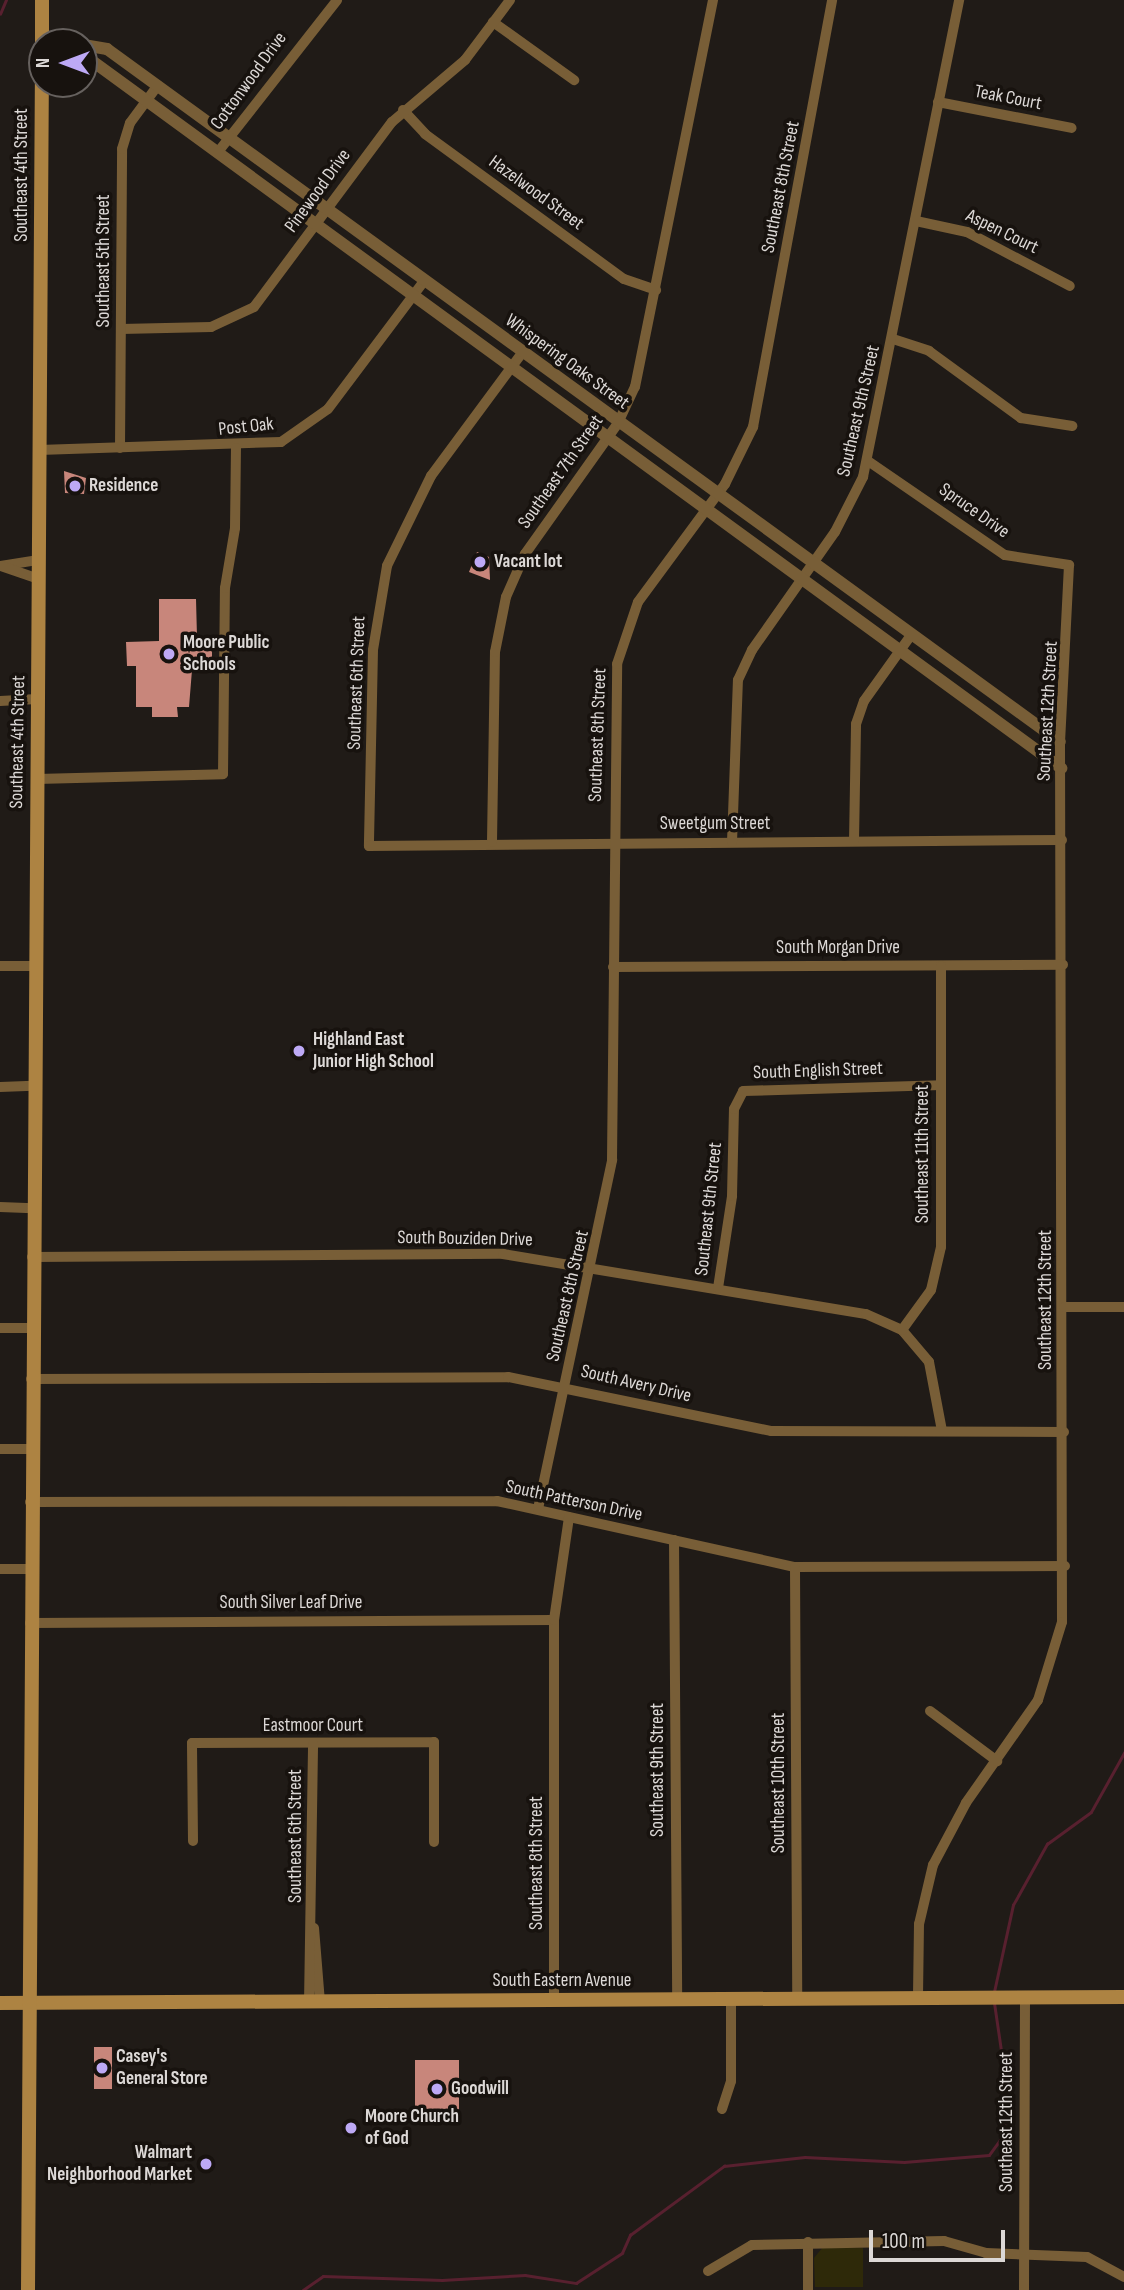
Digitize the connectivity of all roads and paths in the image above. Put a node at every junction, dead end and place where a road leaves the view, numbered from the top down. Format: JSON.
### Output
{"nodes":[{"id":1,"x":43,"y":0,"type":"edge"},
{"id":2,"x":337,"y":0,"type":"edge"},
{"id":3,"x":510,"y":0,"type":"edge"},
{"id":4,"x":713,"y":0,"type":"edge"},
{"id":5,"x":832,"y":0,"type":"edge"},
{"id":6,"x":959,"y":0,"type":"edge"},
{"id":7,"x":493,"y":22,"type":"junction"},
{"id":8,"x":42,"y":28,"type":"edge"},
{"id":9,"x":98,"y":44,"type":"edge"},
{"id":10,"x":98,"y":65,"type":"edge"},
{"id":11,"x":574,"y":80,"type":"dead end"},
{"id":12,"x":158,"y":85,"type":"junction"},
{"id":13,"x":42,"y":98,"type":"edge"},
{"id":14,"x":146,"y":101,"type":"junction"},
{"id":15,"x":938,"y":102,"type":"junction"},
{"id":16,"x":403,"y":110,"type":"junction"},
{"id":17,"x":1072,"y":128,"type":"dead end"},
{"id":18,"x":230,"y":136,"type":"junction"},
{"id":19,"x":218,"y":152,"type":"junction"},
{"id":20,"x":327,"y":208,"type":"junction"},
{"id":21,"x":916,"y":221,"type":"junction"},
{"id":22,"x":315,"y":224,"type":"junction"},
{"id":23,"x":424,"y":281,"type":"junction"},
{"id":24,"x":1070,"y":286,"type":"dead end"},
{"id":25,"x":656,"y":290,"type":"junction"},
{"id":26,"x":413,"y":296,"type":"junction"},
{"id":27,"x":121,"y":329,"type":"junction"},
{"id":28,"x":893,"y":339,"type":"junction"},
{"id":29,"x":522,"y":353,"type":"junction"},
{"id":30,"x":510,"y":367,"type":"junction"},
{"id":31,"x":618,"y":423,"type":"junction"},
{"id":32,"x":1072,"y":426,"type":"dead end"},
{"id":33,"x":607,"y":438,"type":"junction"},
{"id":34,"x":120,"y":448,"type":"junction"},
{"id":35,"x":236,"y":448,"type":"junction"},
{"id":36,"x":39,"y":450,"type":"junction"},
{"id":37,"x":868,"y":461,"type":"junction"},
{"id":38,"x":716,"y":494,"type":"junction"},
{"id":39,"x":705,"y":509,"type":"junction"},
{"id":40,"x":39,"y":560,"type":"junction"},
{"id":41,"x":813,"y":564,"type":"junction"},
{"id":42,"x":1069,"y":565,"type":"joint"},
{"id":43,"x":1,"y":566,"type":"edge"},
{"id":44,"x":39,"y":579,"type":"junction"},
{"id":45,"x":801,"y":579,"type":"junction"},
{"id":46,"x":911,"y":635,"type":"junction"},
{"id":47,"x":900,"y":651,"type":"junction"},
{"id":48,"x":37,"y":699,"type":"junction"},
{"id":49,"x":0,"y":701,"type":"edge"},
{"id":50,"x":1060,"y":742,"type":"junction"},
{"id":51,"x":1061,"y":768,"type":"junction"},
{"id":52,"x":37,"y":779,"type":"junction"},
{"id":53,"x":1062,"y":840,"type":"junction"},
{"id":54,"x":854,"y":841,"type":"junction"},
{"id":55,"x":492,"y":842,"type":"junction"},
{"id":56,"x":612,"y":842,"type":"junction"},
{"id":57,"x":732,"y":842,"type":"junction"},
{"id":58,"x":369,"y":846,"type":"joint"},
{"id":59,"x":1063,"y":965,"type":"junction"},
{"id":60,"x":0,"y":966,"type":"edge"},
{"id":61,"x":34,"y":966,"type":"junction"},
{"id":62,"x":941,"y":966,"type":"junction"},
{"id":63,"x":612,"y":967,"type":"junction"},
{"id":64,"x":940,"y":1085,"type":"junction"},
{"id":65,"x":33,"y":1086,"type":"junction"},
{"id":66,"x":0,"y":1087,"type":"edge"},
{"id":67,"x":740,"y":1094,"type":"joint"},
{"id":68,"x":0,"y":1208,"type":"edge"},
{"id":69,"x":33,"y":1208,"type":"junction"},
{"id":70,"x":32,"y":1257,"type":"junction"},
{"id":71,"x":593,"y":1266,"type":"junction"},
{"id":72,"x":718,"y":1288,"type":"junction"},
{"id":73,"x":1064,"y":1307,"type":"junction"},
{"id":74,"x":1124,"y":1307,"type":"edge"},
{"id":75,"x":0,"y":1328,"type":"edge"},
{"id":76,"x":31,"y":1328,"type":"junction"},
{"id":77,"x":902,"y":1330,"type":"junction"},
{"id":78,"x":31,"y":1379,"type":"junction"},
{"id":79,"x":566,"y":1385,"type":"junction"},
{"id":80,"x":942,"y":1432,"type":"junction"},
{"id":81,"x":1064,"y":1432,"type":"junction"},
{"id":82,"x":0,"y":1449,"type":"edge"},
{"id":83,"x":31,"y":1449,"type":"junction"},
{"id":84,"x":30,"y":1502,"type":"junction"},
{"id":85,"x":538,"y":1509,"type":"junction"},
{"id":86,"x":569,"y":1517,"type":"junction"},
{"id":87,"x":674,"y":1540,"type":"junction"},
{"id":88,"x":1065,"y":1566,"type":"junction"},
{"id":89,"x":795,"y":1567,"type":"junction"},
{"id":90,"x":0,"y":1569,"type":"edge"},
{"id":91,"x":30,"y":1569,"type":"junction"},
{"id":92,"x":554,"y":1620,"type":"junction"},
{"id":93,"x":30,"y":1623,"type":"junction"},
{"id":94,"x":930,"y":1711,"type":"dead end"},
{"id":95,"x":313,"y":1744,"type":"junction"},
{"id":96,"x":997,"y":1761,"type":"junction"},
{"id":97,"x":192,"y":1841,"type":"dead end"},
{"id":98,"x":434,"y":1842,"type":"dead end"},
{"id":99,"x":1025,"y":1997,"type":"junction"},
{"id":100,"x":1124,"y":1997,"type":"edge"},
{"id":101,"x":918,"y":1998,"type":"junction"},
{"id":102,"x":677,"y":1999,"type":"junction"},
{"id":103,"x":731,"y":1999,"type":"junction"},
{"id":104,"x":797,"y":1999,"type":"junction"},
{"id":105,"x":554,"y":2000,"type":"junction"},
{"id":106,"x":0,"y":2003,"type":"edge"},
{"id":107,"x":27,"y":2003,"type":"junction"},
{"id":108,"x":314,"y":2003,"type":"junction"},
{"id":109,"x":722,"y":2109,"type":"dead end"},
{"id":110,"x":807,"y":2242,"type":"junction"},
{"id":111,"x":1024,"y":2253,"type":"junction"},
{"id":112,"x":708,"y":2271,"type":"dead end"},
{"id":113,"x":1124,"y":2277,"type":"edge"},
{"id":114,"x":28,"y":2290,"type":"edge"},
{"id":115,"x":808,"y":2290,"type":"edge"},
{"id":116,"x":1024,"y":2290,"type":"edge"}],
"edges":[{"from":1,"to":8,"type":"main road"},
{"from":2,"to":18,"type":"street","name":"Cottonwood Drive"},
{"from":3,"to":7,"type":"street","name":"Pinewood Drive"},
{"from":4,"to":25,"type":"street","name":"Southeast 7th Street"},
{"from":5,"to":38,"type":"street","name":"Southeast 8th Street"},
{"from":6,"to":15,"type":"street","name":"Southeast 9th Street"},
{"from":7,"to":11,"type":"street"},
{"from":7,"to":16,"type":"street","name":"Pinewood Drive"},
{"from":9,"to":12,"type":"street","name":"Whispering Oaks Street"},
{"from":10,"to":14,"type":"street","name":"Whispering Oaks Street"},
{"from":12,"to":14,"type":"street","name":"Southeast 5th Street"},
{"from":12,"to":18,"type":"street","name":"Whispering Oaks Street"},
{"from":13,"to":36,"type":"main road","name":"Southeast 4th Street"},
{"from":14,"to":19,"type":"street","name":"Whispering Oaks Street"},
{"from":14,"to":27,"type":"street","name":"Southeast 5th Street"},
{"from":15,"to":17,"type":"street","name":"Teak Court"},
{"from":15,"to":21,"type":"street","name":"Southeast 9th Street"},
{"from":16,"to":20,"type":"street","name":"Pinewood Drive"},
{"from":16,"to":25,"type":"street","name":"Hazelwood Street"},
{"from":18,"to":19,"type":"street","name":"Cottonwood Drive"},
{"from":18,"to":20,"type":"street","name":"Whispering Oaks Street"},
{"from":19,"to":22,"type":"street","name":"Whispering Oaks Street"},
{"from":20,"to":22,"type":"street","name":"Pinewood Drive"},
{"from":20,"to":23,"type":"street","name":"Whispering Oaks Street"},
{"from":21,"to":24,"type":"street","name":"Aspen Court"},
{"from":21,"to":28,"type":"street","name":"Southeast 9th Street"},
{"from":22,"to":26,"type":"street","name":"Whispering Oaks Street"},
{"from":22,"to":27,"type":"street","name":"Pinewood Drive"},
{"from":23,"to":26,"type":"street","name":"Post Oak"},
{"from":23,"to":29,"type":"street","name":"Whispering Oaks Street"},
{"from":25,"to":31,"type":"street","name":"Southeast 7th Street"},
{"from":26,"to":30,"type":"street","name":"Whispering Oaks Street"},
{"from":26,"to":35,"type":"street","name":"Post Oak"},
{"from":27,"to":34,"type":"street","name":"Southeast 5th Street"},
{"from":28,"to":32,"type":"street"},
{"from":28,"to":37,"type":"street","name":"Southeast 9th Street"},
{"from":29,"to":30,"type":"street","name":"Southeast 6th Street"},
{"from":29,"to":31,"type":"street","name":"Whispering Oaks Street"},
{"from":30,"to":33,"type":"street","name":"Whispering Oaks Street"},
{"from":30,"to":58,"type":"street","name":"Southeast 6th Street"},
{"from":31,"to":33,"type":"street","name":"Southeast 7th Street"},
{"from":31,"to":38,"type":"street","name":"Whispering Oaks Street"},
{"from":33,"to":39,"type":"street","name":"Whispering Oaks Street"},
{"from":33,"to":55,"type":"street","name":"Southeast 7th Street"},
{"from":34,"to":35,"type":"street","name":"Post Oak"},
{"from":34,"to":36,"type":"street","name":"Post Oak"},
{"from":35,"to":52,"type":"street"},
{"from":36,"to":40,"type":"main road","name":"Southeast 4th Street"},
{"from":37,"to":41,"type":"street","name":"Southeast 9th Street"},
{"from":37,"to":42,"type":"street","name":"Spruce Drive"},
{"from":38,"to":39,"type":"street","name":"Southeast 8th Street"},
{"from":38,"to":41,"type":"street","name":"Whispering Oaks Street"},
{"from":39,"to":45,"type":"street","name":"Whispering Oaks Street"},
{"from":39,"to":56,"type":"street","name":"Southeast 8th Street"},
{"from":40,"to":43,"type":"street"},
{"from":40,"to":44,"type":"main road","name":"Southeast 4th Street"},
{"from":41,"to":45,"type":"street","name":"Southeast 9th Street"},
{"from":41,"to":46,"type":"street","name":"Whispering Oaks Street"},
{"from":42,"to":50,"type":"street","name":"Southeast 12th Street"},
{"from":43,"to":44,"type":"street"},
{"from":44,"to":48,"type":"main road","name":"Southeast 4th Street"},
{"from":45,"to":47,"type":"street","name":"Whispering Oaks Street"},
{"from":45,"to":57,"type":"street","name":"Southeast 9th Street"},
{"from":46,"to":47,"type":"street"},
{"from":46,"to":50,"type":"street","name":"Whispering Oaks Street"},
{"from":47,"to":51,"type":"street","name":"Whispering Oaks Street"},
{"from":47,"to":54,"type":"street"},
{"from":48,"to":49,"type":"street"},
{"from":48,"to":52,"type":"main road","name":"Southeast 4th Street"},
{"from":50,"to":51,"type":"street","name":"Southeast 12th Street"},
{"from":51,"to":53,"type":"street","name":"Southeast 12th Street"},
{"from":52,"to":61,"type":"main road","name":"Southeast 4th Street"},
{"from":53,"to":54,"type":"street","name":"Sweetgum Street"},
{"from":53,"to":59,"type":"street","name":"Southeast 12th Street"},
{"from":54,"to":57,"type":"street","name":"Sweetgum Street"},
{"from":55,"to":56,"type":"street","name":"Sweetgum Street"},
{"from":55,"to":58,"type":"street","name":"Sweetgum Street"},
{"from":56,"to":57,"type":"street","name":"Sweetgum Street"},
{"from":56,"to":63,"type":"street","name":"Southeast 8th Street"},
{"from":59,"to":62,"type":"street","name":"South Morgan Drive"},
{"from":59,"to":73,"type":"street","name":"Southeast 12th Street"},
{"from":60,"to":61,"type":"street"},
{"from":61,"to":65,"type":"main road","name":"Southeast 4th Street"},
{"from":62,"to":63,"type":"street","name":"South Morgan Drive"},
{"from":62,"to":64,"type":"street","name":"Southeast 11th Street"},
{"from":63,"to":71,"type":"street","name":"Southeast 8th Street"},
{"from":64,"to":67,"type":"street","name":"South English Street"},
{"from":64,"to":77,"type":"street","name":"Southeast 11th Street"},
{"from":65,"to":66,"type":"street"},
{"from":65,"to":69,"type":"main road","name":"Southeast 4th Street"},
{"from":67,"to":72,"type":"street","name":"Southeast 9th Street"},
{"from":68,"to":69,"type":"street"},
{"from":69,"to":70,"type":"main road","name":"Southeast 4th Street"},
{"from":70,"to":71,"type":"street","name":"South Bouziden Drive"},
{"from":70,"to":76,"type":"main road","name":"Southeast 4th Street"},
{"from":71,"to":72,"type":"street","name":"South Bouziden Drive"},
{"from":71,"to":79,"type":"street","name":"Southeast 8th Street"},
{"from":72,"to":77,"type":"street","name":"South Bouziden Drive"},
{"from":73,"to":74,"type":"street"},
{"from":73,"to":81,"type":"street","name":"Southeast 12th Street"},
{"from":75,"to":76,"type":"street"},
{"from":76,"to":78,"type":"main road","name":"Southeast 4th Street"},
{"from":77,"to":80,"type":"street","name":"South Bouziden Drive"},
{"from":78,"to":79,"type":"street","name":"South Avery Drive"},
{"from":78,"to":83,"type":"main road","name":"Southeast 4th Street"},
{"from":79,"to":80,"type":"street","name":"South Avery Drive"},
{"from":79,"to":85,"type":"street","name":"Southeast 8th Street"},
{"from":80,"to":81,"type":"street","name":"South Avery Drive"},
{"from":81,"to":88,"type":"street","name":"Southeast 12th Street"},
{"from":82,"to":83,"type":"street"},
{"from":83,"to":84,"type":"main road","name":"Southeast 4th Street"},
{"from":84,"to":85,"type":"street","name":"South Patterson Drive"},
{"from":84,"to":91,"type":"main road","name":"Southeast 4th Street"},
{"from":85,"to":86,"type":"street","name":"South Patterson Drive"},
{"from":86,"to":87,"type":"street","name":"South Patterson Drive"},
{"from":86,"to":92,"type":"street","name":"Southeast 8th Street"},
{"from":87,"to":89,"type":"street","name":"South Patterson Drive"},
{"from":87,"to":102,"type":"street","name":"Southeast 9th Street"},
{"from":88,"to":89,"type":"street","name":"South Patterson Drive"},
{"from":88,"to":96,"type":"street","name":"Southeast 12th Street"},
{"from":89,"to":104,"type":"street","name":"Southeast 10th Street"},
{"from":90,"to":91,"type":"street"},
{"from":91,"to":93,"type":"main road","name":"Southeast 4th Street"},
{"from":92,"to":93,"type":"street","name":"South Silver Leaf Drive"},
{"from":92,"to":105,"type":"street","name":"Southeast 8th Street"},
{"from":93,"to":107,"type":"main road","name":"Southeast 4th Street"},
{"from":94,"to":96,"type":"street"},
{"from":95,"to":97,"type":"street","name":"Eastmoor Court"},
{"from":95,"to":98,"type":"street","name":"Eastmoor Court"},
{"from":95,"to":108,"type":"street","name":"Southeast 6th Street"},
{"from":96,"to":101,"type":"street","name":"Southeast 12th Street"},
{"from":99,"to":100,"type":"main road","name":"South Eastern Avenue"},
{"from":99,"to":101,"type":"main road","name":"South Eastern Avenue"},
{"from":99,"to":111,"type":"street","name":"Southeast 12th Street"},
{"from":101,"to":104,"type":"main road","name":"South Eastern Avenue"},
{"from":102,"to":103,"type":"main road","name":"South Eastern Avenue"},
{"from":102,"to":105,"type":"main road","name":"South Eastern Avenue"},
{"from":103,"to":104,"type":"main road","name":"South Eastern Avenue"},
{"from":103,"to":109,"type":"street"},
{"from":105,"to":108,"type":"main road","name":"South Eastern Avenue"},
{"from":106,"to":107,"type":"main road","name":"South Eastern Avenue"},
{"from":107,"to":108,"type":"main road","name":"South Eastern Avenue"},
{"from":107,"to":114,"type":"main road","name":"Southeast 4th Street"},
{"from":110,"to":111,"type":"street"},
{"from":110,"to":112,"type":"street"},
{"from":110,"to":115,"type":"street"},
{"from":111,"to":113,"type":"street"},
{"from":111,"to":116,"type":"street","name":"Southeast 12th Street"}]}
